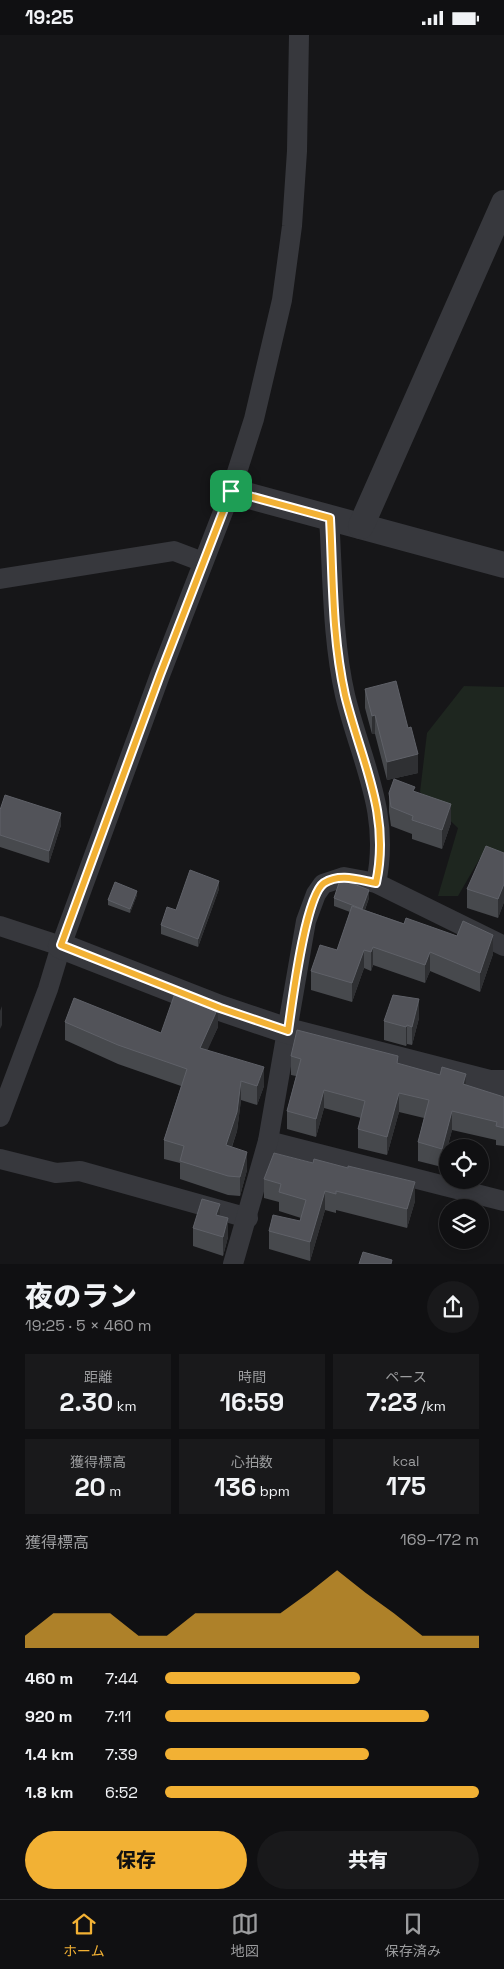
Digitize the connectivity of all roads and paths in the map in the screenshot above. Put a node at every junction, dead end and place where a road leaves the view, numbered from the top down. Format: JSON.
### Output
{"nodes":[{"id":1,"x":299,"y":35,"type":"edge"},
{"id":2,"x":504,"y":203,"type":"edge"},
{"id":3,"x":231,"y":491,"type":"junction"},
{"id":4,"x":330,"y":518,"type":"junction"},
{"id":5,"x":361,"y":526,"type":"junction"},
{"id":6,"x":203,"y":562,"type":"junction"},
{"id":7,"x":504,"y":565,"type":"edge"},
{"id":8,"x":0,"y":579,"type":"edge"},
{"id":9,"x":376,"y":883,"type":"junction"},
{"id":10,"x":0,"y":926,"type":"edge"},
{"id":11,"x":61,"y":945,"type":"junction"},
{"id":12,"x":504,"y":946,"type":"edge"},
{"id":13,"x":288,"y":1031,"type":"junction"},
{"id":14,"x":504,"y":1083,"type":"edge"},
{"id":15,"x":0,"y":1117,"type":"edge"},
{"id":16,"x":268,"y":1141,"type":"junction"},
{"id":17,"x":0,"y":1159,"type":"edge"},
{"id":18,"x":504,"y":1201,"type":"edge"},
{"id":19,"x":248,"y":1218,"type":"junction"},
{"id":20,"x":234,"y":1264,"type":"edge"}],
"edges":[{"from":1,"to":3,"type":"street"},
{"from":2,"to":5,"type":"street"},
{"from":3,"to":4,"type":"street"},
{"from":3,"to":6,"type":"street"},
{"from":4,"to":5,"type":"street"},
{"from":4,"to":9,"type":"street"},
{"from":5,"to":7,"type":"street"},
{"from":6,"to":8,"type":"street"},
{"from":6,"to":11,"type":"street"},
{"from":9,"to":12,"type":"street"},
{"from":9,"to":13,"type":"street"},
{"from":10,"to":11,"type":"street"},
{"from":11,"to":13,"type":"street"},
{"from":11,"to":15,"type":"street"},
{"from":13,"to":14,"type":"street"},
{"from":13,"to":16,"type":"street"},
{"from":16,"to":18,"type":"street"},
{"from":16,"to":19,"type":"street"},
{"from":17,"to":19,"type":"street"},
{"from":19,"to":20,"type":"street"}]}
